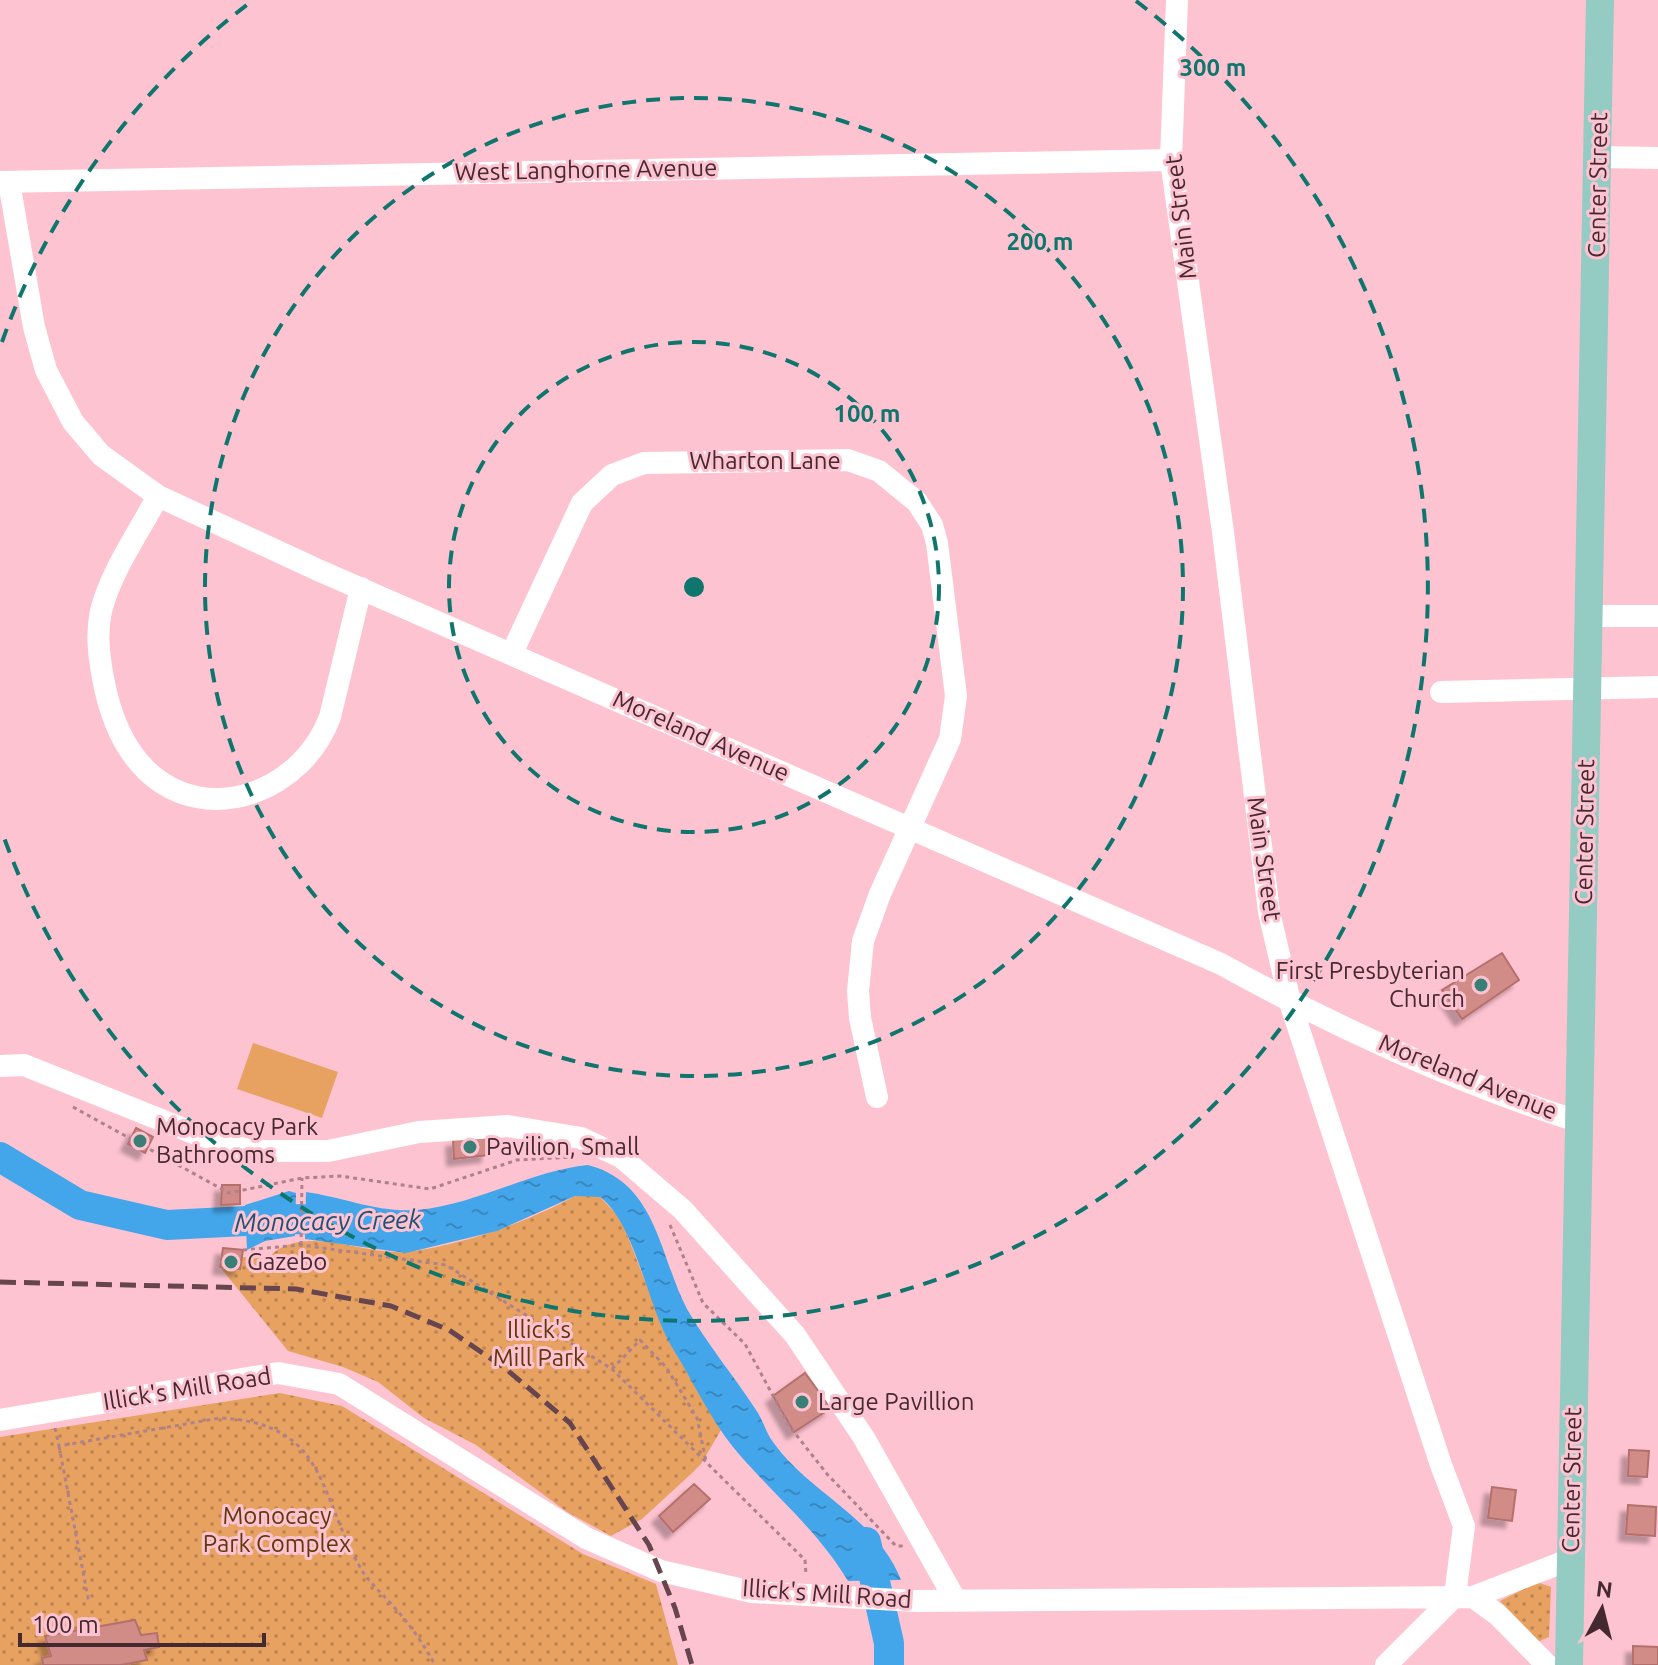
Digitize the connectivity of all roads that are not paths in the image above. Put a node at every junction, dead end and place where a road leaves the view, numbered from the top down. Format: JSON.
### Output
{"nodes":[{"id":1,"x":1177,"y":0,"type":"edge"},
{"id":2,"x":1600,"y":0,"type":"edge"},
{"id":3,"x":1599,"y":157,"type":"junction"},
{"id":4,"x":1658,"y":158,"type":"edge"},
{"id":5,"x":1171,"y":160,"type":"junction"},
{"id":6,"x":4,"y":182,"type":"edge"},
{"id":7,"x":158,"y":496,"type":"junction"},
{"id":8,"x":361,"y":588,"type":"junction"},
{"id":9,"x":1590,"y":616,"type":"junction"},
{"id":10,"x":1658,"y":616,"type":"edge"},
{"id":11,"x":512,"y":653,"type":"junction"},
{"id":12,"x":1588,"y":687,"type":"junction"},
{"id":13,"x":1658,"y":687,"type":"edge"},
{"id":14,"x":1441,"y":692,"type":"dead end"},
{"id":15,"x":909,"y":826,"type":"junction"},
{"id":16,"x":1290,"y":1002,"type":"junction"},
{"id":17,"x":0,"y":1066,"type":"edge"},
{"id":18,"x":877,"y":1097,"type":"dead end"},
{"id":19,"x":1577,"y":1121,"type":"junction"},
{"id":20,"x":0,"y":1420,"type":"edge"},
{"id":21,"x":1571,"y":1559,"type":"junction"},
{"id":22,"x":1464,"y":1596,"type":"junction"},
{"id":23,"x":956,"y":1601,"type":"junction"},
{"id":24,"x":1386,"y":1665,"type":"edge"},
{"id":25,"x":1547,"y":1665,"type":"edge"},
{"id":26,"x":1569,"y":1665,"type":"edge"}],
"edges":[{"from":1,"to":5,"type":"street","name":"Main Street"},
{"from":2,"to":3,"type":"main road","name":"Center Street"},
{"from":3,"to":4,"type":"street"},
{"from":3,"to":9,"type":"main road","name":"Center Street"},
{"from":5,"to":6,"type":"street","name":"West Langhorne Avenue"},
{"from":5,"to":16,"type":"street","name":"Main Street"},
{"from":6,"to":7,"type":"street","name":"Moreland Avenue"},
{"from":7,"to":8,"type":"street","name":"Moreland Avenue"},
{"from":7,"to":8,"type":"street"},
{"from":8,"to":11,"type":"street","name":"Moreland Avenue"},
{"from":9,"to":10,"type":"street"},
{"from":9,"to":12,"type":"main road","name":"Center Street"},
{"from":11,"to":15,"type":"street","name":"Moreland Avenue"},
{"from":11,"to":15,"type":"street","name":"Wharton Lane"},
{"from":12,"to":13,"type":"street"},
{"from":12,"to":14,"type":"street"},
{"from":12,"to":19,"type":"main road","name":"Center Street"},
{"from":15,"to":16,"type":"street","name":"Moreland Avenue"},
{"from":15,"to":18,"type":"street","name":"Wharton Lane"},
{"from":16,"to":19,"type":"street","name":"Moreland Avenue"},
{"from":16,"to":22,"type":"street","name":"Main Street"},
{"from":17,"to":23,"type":"street"},
{"from":19,"to":21,"type":"main road","name":"Center Street"},
{"from":20,"to":23,"type":"street","name":"Illick's Mill Road"},
{"from":21,"to":22,"type":"street","name":"Illick's Mill Road"},
{"from":21,"to":26,"type":"main road","name":"Center Street"},
{"from":22,"to":23,"type":"street","name":"Illick's Mill Road"},
{"from":22,"to":24,"type":"street"},
{"from":22,"to":25,"type":"street"}]}
